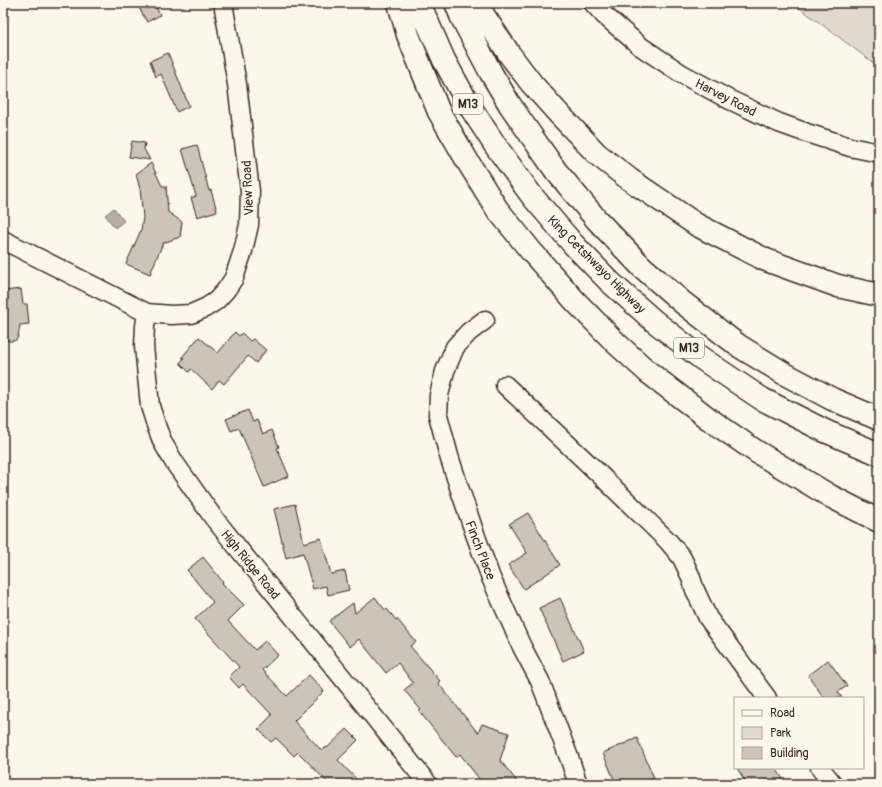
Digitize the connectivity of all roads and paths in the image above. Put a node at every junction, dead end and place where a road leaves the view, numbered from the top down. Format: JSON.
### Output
{"nodes":[{"id":1,"x":223,"y":3,"type":"edge"},
{"id":2,"x":399,"y":3,"type":"edge"},
{"id":3,"x":419,"y":3,"type":"edge"},
{"id":4,"x":456,"y":3,"type":"edge"},
{"id":5,"x":477,"y":3,"type":"edge"},
{"id":6,"x":593,"y":3,"type":"edge"},
{"id":7,"x":879,"y":152,"type":"edge"},
{"id":8,"x":3,"y":240,"type":"edge"},
{"id":9,"x":879,"y":295,"type":"edge"},
{"id":10,"x":147,"y":313,"type":"junction"},
{"id":11,"x":485,"y":320,"type":"dead end"},
{"id":12,"x":505,"y":385,"type":"dead end"},
{"id":13,"x":879,"y":419,"type":"edge"},
{"id":14,"x":879,"y":454,"type":"edge"},
{"id":15,"x":879,"y":521,"type":"edge"},
{"id":16,"x":766,"y":697,"type":"edge"},
{"id":17,"x":821,"y":769,"type":"edge"},
{"id":18,"x":428,"y":784,"type":"edge"},
{"id":19,"x":578,"y":784,"type":"edge"},
{"id":20,"x":833,"y":784,"type":"edge"}],
"edges":[{"from":1,"to":10,"type":"street","name":"View Road"},
{"from":2,"to":15,"type":"highway"},
{"from":3,"to":14,"type":"highway","name":"King Cetshwayo Highway","number":"M13"},
{"from":4,"to":13,"type":"highway","number":"M13"},
{"from":5,"to":9,"type":"highway"},
{"from":6,"to":7,"type":"street","name":"Harvey Road"},
{"from":8,"to":10,"type":"street","name":"View Road"},
{"from":10,"to":18,"type":"street","name":"High Ridge Road"},
{"from":11,"to":19,"type":"street","name":"Finch Place"},
{"from":12,"to":16,"type":"street"},
{"from":17,"to":20,"type":"street"}]}
